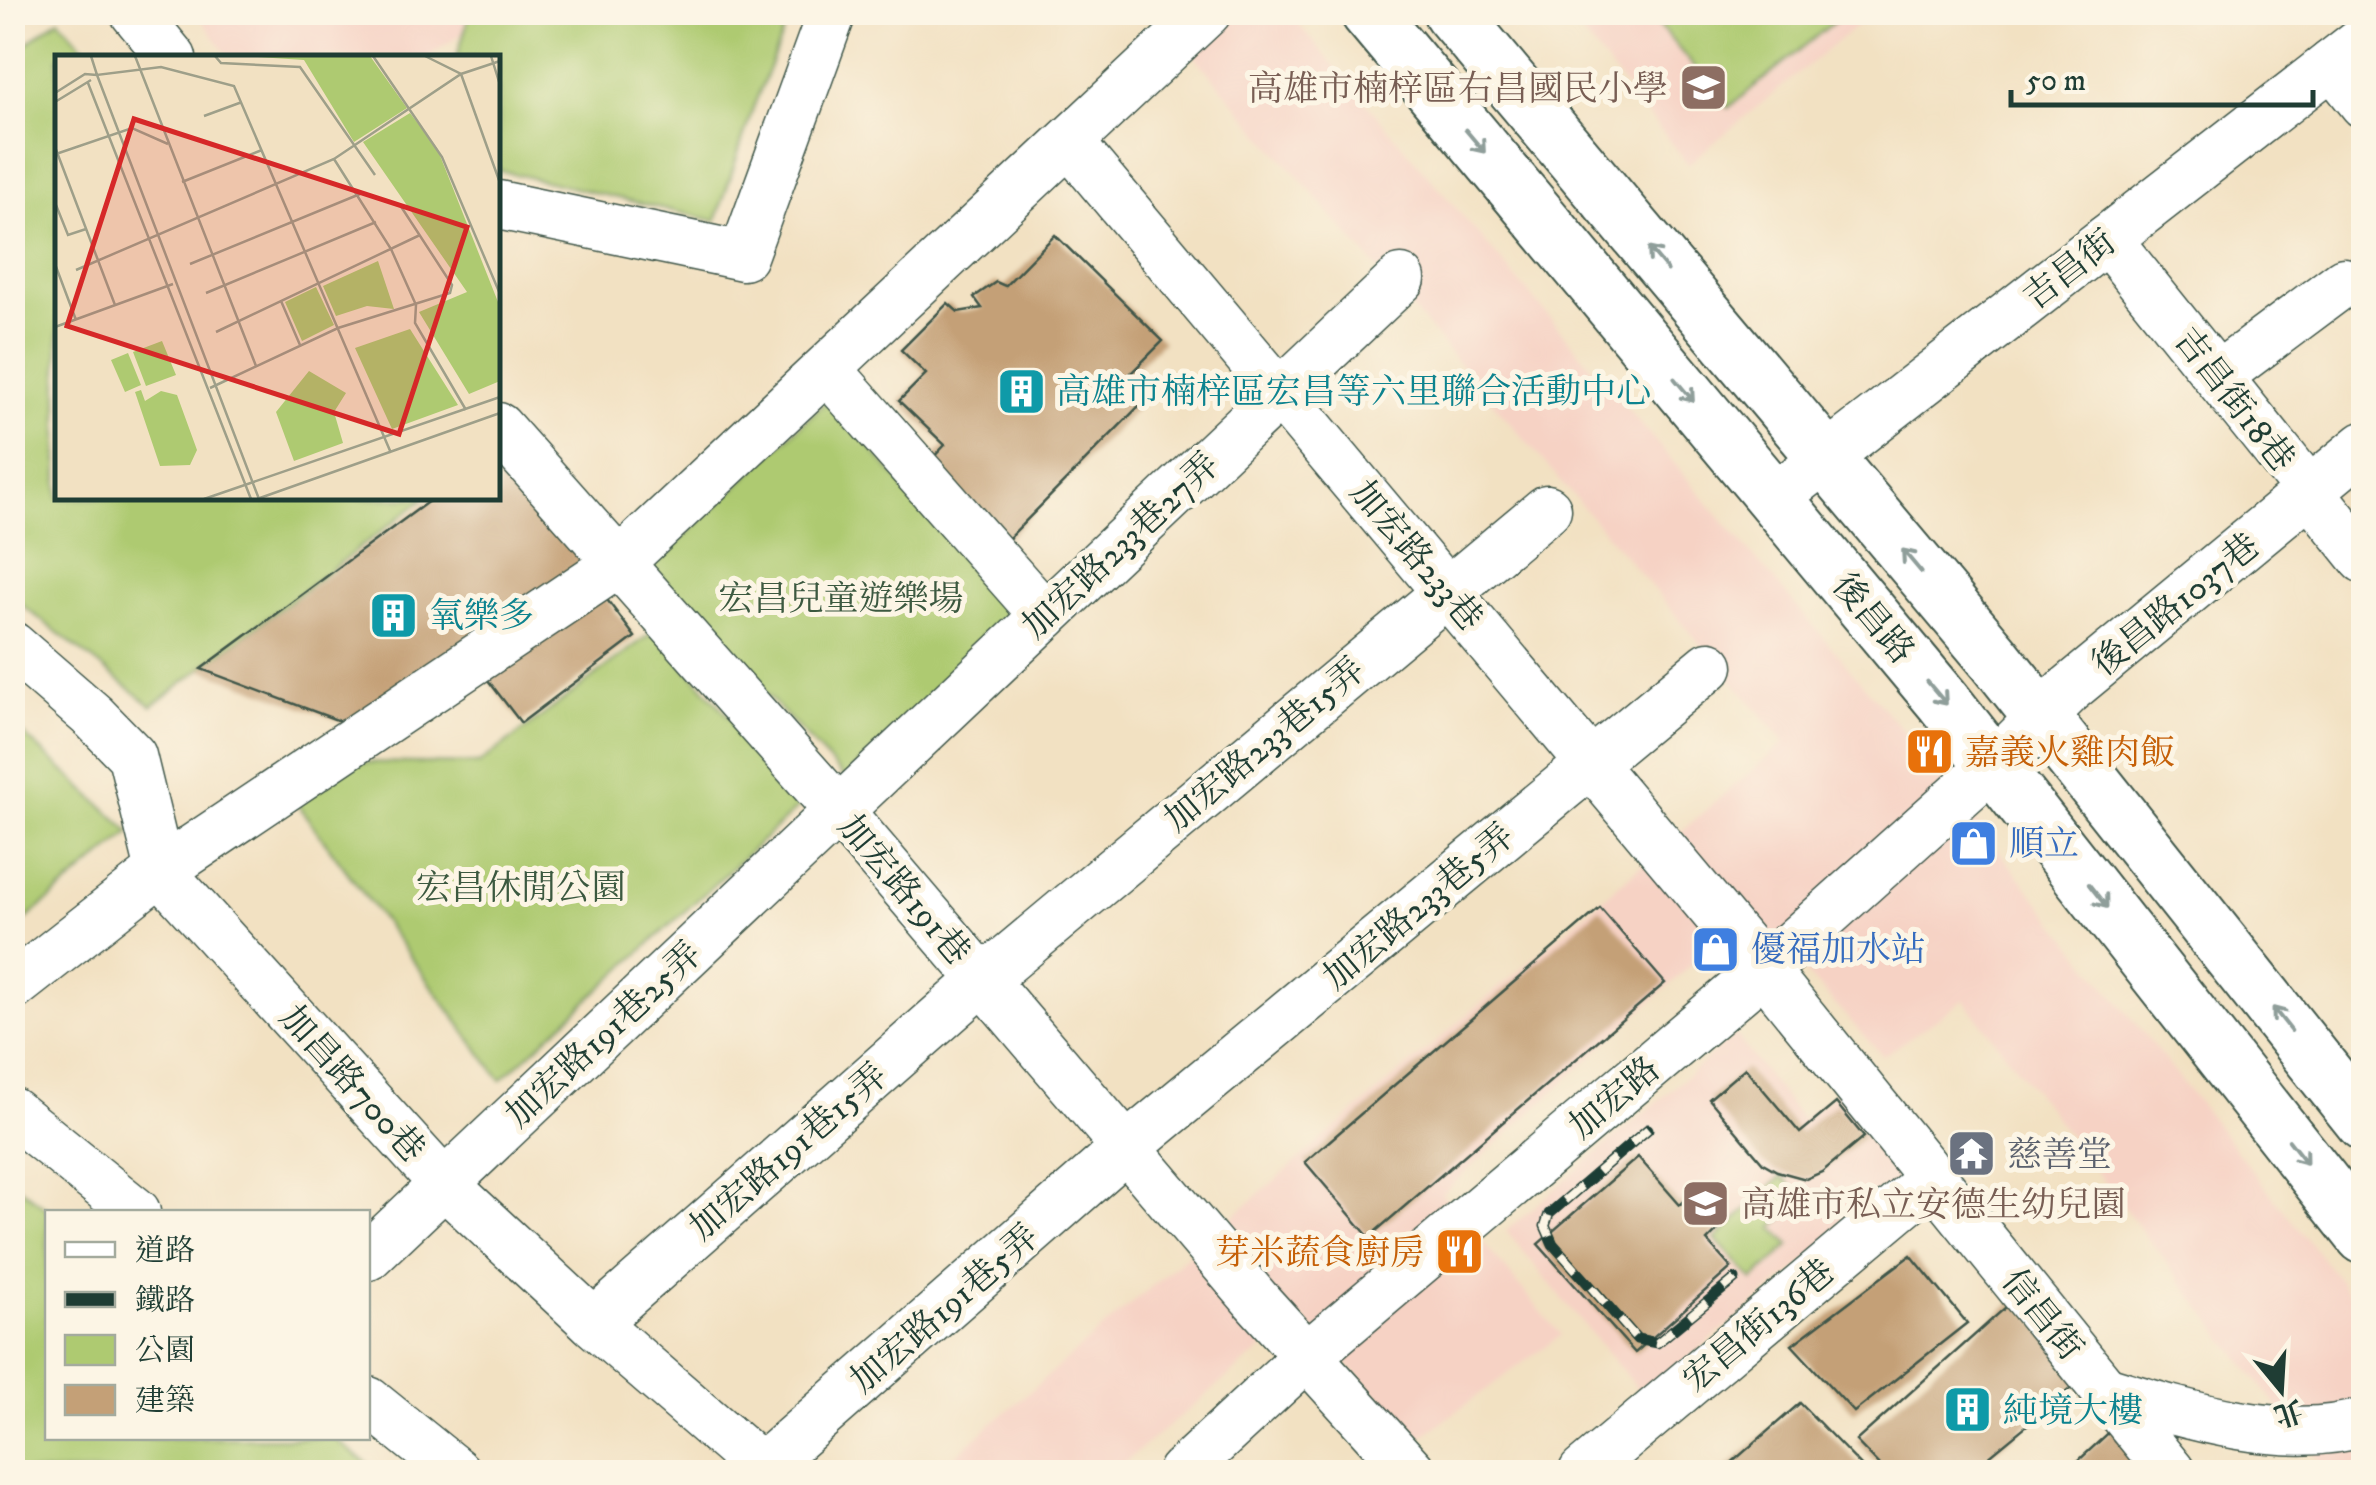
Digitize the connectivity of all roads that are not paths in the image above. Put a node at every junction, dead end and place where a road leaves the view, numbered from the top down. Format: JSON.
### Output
{"nodes":[{"id":1,"x":134,"y":12,"type":"edge"},
{"id":2,"x":832,"y":12,"type":"edge"},
{"id":3,"x":1207,"y":12,"type":"edge"},
{"id":4,"x":1368,"y":12,"type":"edge"},
{"id":5,"x":1451,"y":12,"type":"edge"},
{"id":6,"x":2348,"y":51,"type":"edge"},
{"id":7,"x":170,"y":55,"type":"edge"},
{"id":8,"x":2364,"y":104,"type":"edge"},
{"id":9,"x":1068,"y":142,"type":"junction"},
{"id":10,"x":500,"y":205,"type":"edge"},
{"id":11,"x":2107,"y":239,"type":"junction"},
{"id":12,"x":1402,"y":279,"type":"dead end"},
{"id":13,"x":2344,"y":282,"type":"dead end"},
{"id":14,"x":827,"y":369,"type":"junction"},
{"id":15,"x":2218,"y":376,"type":"junction"},
{"id":16,"x":1282,"y":393,"type":"junction"},
{"id":17,"x":500,"y":429,"type":"edge"},
{"id":18,"x":2364,"y":446,"type":"edge"},
{"id":19,"x":1826,"y":458,"type":"junction"},
{"id":20,"x":2310,"y":493,"type":"junction"},
{"id":21,"x":1774,"y":498,"type":"junction"},
{"id":22,"x":1547,"y":509,"type":"dead end"},
{"id":23,"x":2364,"y":558,"type":"edge"},
{"id":24,"x":619,"y":563,"type":"junction"},
{"id":25,"x":1447,"y":592,"type":"junction"},
{"id":26,"x":1046,"y":616,"type":"junction"},
{"id":27,"x":12,"y":646,"type":"edge"},
{"id":28,"x":1709,"y":666,"type":"dead end"},
{"id":29,"x":2042,"y":717,"type":"junction"},
{"id":30,"x":1591,"y":762,"type":"junction"},
{"id":31,"x":1994,"y":764,"type":"junction"},
{"id":32,"x":839,"y":811,"type":"junction"},
{"id":33,"x":160,"y":872,"type":"junction"},
{"id":34,"x":1764,"y":970,"type":"junction"},
{"id":35,"x":982,"y":980,"type":"junction"},
{"id":36,"x":12,"y":986,"type":"edge"},
{"id":37,"x":12,"y":1112,"type":"edge"},
{"id":38,"x":2364,"y":1123,"type":"edge"},
{"id":39,"x":1127,"y":1147,"type":"junction"},
{"id":40,"x":1934,"y":1178,"type":"junction"},
{"id":41,"x":444,"y":1184,"type":"junction"},
{"id":42,"x":134,"y":1210,"type":"edge"},
{"id":43,"x":2364,"y":1236,"type":"edge"},
{"id":44,"x":370,"y":1254,"type":"edge"},
{"id":45,"x":594,"y":1322,"type":"junction"},
{"id":46,"x":1308,"y":1356,"type":"junction"},
{"id":47,"x":2105,"y":1390,"type":"junction"},
{"id":48,"x":370,"y":1402,"type":"edge"},
{"id":49,"x":2364,"y":1422,"type":"edge"},
{"id":50,"x":763,"y":1470,"type":"edge"},
{"id":51,"x":456,"y":1472,"type":"edge"},
{"id":52,"x":1182,"y":1472,"type":"edge"},
{"id":53,"x":1412,"y":1472,"type":"edge"},
{"id":54,"x":1582,"y":1472,"type":"edge"},
{"id":55,"x":2171,"y":1472,"type":"edge"}],
"edges":[{"from":1,"to":7,"type":"street"},
{"from":2,"to":10,"type":"street"},
{"from":3,"to":9,"type":"street"},
{"from":4,"to":21,"type":"main road","name":"後昌路","one_way":true},
{"from":19,"to":5,"type":"main road","name":"後昌路","one_way":true},
{"from":6,"to":8,"type":"street"},
{"from":6,"to":11,"type":"street","name":"吉昌街"},
{"from":9,"to":14,"type":"street"},
{"from":9,"to":16,"type":"street","name":"加宏路233巷"},
{"from":11,"to":15,"type":"street","name":"吉昌街18巷"},
{"from":11,"to":19,"type":"street","name":"吉昌街"},
{"from":12,"to":16,"type":"street","name":"加宏路233巷27弄"},
{"from":13,"to":15,"type":"street"},
{"from":14,"to":24,"type":"street"},
{"from":14,"to":26,"type":"street"},
{"from":15,"to":20,"type":"street","name":"吉昌街18巷"},
{"from":16,"to":25,"type":"street","name":"加宏路233巷"},
{"from":16,"to":26,"type":"street","name":"加宏路233巷27弄"},
{"from":17,"to":24,"type":"street","name":"加宏路191巷"},
{"from":18,"to":20,"type":"street","name":"後昌路1037巷"},
{"from":19,"to":21,"type":"street","name":"吉昌街"},
{"from":29,"to":19,"type":"main road","name":"後昌路","one_way":true},
{"from":20,"to":23,"type":"street","name":"吉昌街18巷"},
{"from":20,"to":29,"type":"street","name":"後昌路1037巷"},
{"from":21,"to":31,"type":"main road","name":"後昌路","one_way":true},
{"from":22,"to":25,"type":"street","name":"加宏路233巷15弄"},
{"from":24,"to":32,"type":"street","name":"加宏路191巷"},
{"from":24,"to":33,"type":"street"},
{"from":25,"to":30,"type":"street","name":"加宏路233巷"},
{"from":25,"to":35,"type":"street","name":"加宏路233巷15弄"},
{"from":26,"to":32,"type":"street","name":"加宏路233巷27弄"},
{"from":27,"to":33,"type":"street","name":"加昌路700巷"},
{"from":28,"to":30,"type":"street","name":"加宏路233巷5弄"},
{"from":29,"to":31,"type":"street","name":"加宏路"},
{"from":38,"to":29,"type":"main road","name":"後昌路","one_way":true},
{"from":30,"to":34,"type":"street","name":"加宏路233巷"},
{"from":30,"to":39,"type":"street","name":"加宏路233巷5弄"},
{"from":31,"to":34,"type":"street","name":"加宏路"},
{"from":31,"to":43,"type":"main road","name":"後昌路","one_way":true},
{"from":32,"to":35,"type":"street","name":"加宏路191巷"},
{"from":32,"to":41,"type":"street","name":"加宏路191巷25弄"},
{"from":33,"to":36,"type":"street"},
{"from":33,"to":41,"type":"street","name":"加昌路700巷"},
{"from":34,"to":40,"type":"street","name":"信昌街"},
{"from":34,"to":46,"type":"street","name":"加宏路"},
{"from":35,"to":39,"type":"street","name":"加宏路191巷"},
{"from":35,"to":45,"type":"street","name":"加宏路191巷15弄"},
{"from":37,"to":42,"type":"street"},
{"from":39,"to":46,"type":"street","name":"加宏路191巷"},
{"from":39,"to":50,"type":"street","name":"加宏路191巷5弄"},
{"from":40,"to":47,"type":"street","name":"信昌街"},
{"from":40,"to":54,"type":"street","name":"宏昌街136巷"},
{"from":41,"to":44,"type":"street","name":"加宏路191巷25弄"},
{"from":41,"to":45,"type":"street","name":"加昌路700巷"},
{"from":45,"to":50,"type":"street","name":"加昌路700巷"},
{"from":46,"to":52,"type":"street","name":"加宏路"},
{"from":46,"to":53,"type":"street","name":"加宏路191巷"},
{"from":47,"to":49,"type":"street"},
{"from":47,"to":55,"type":"street","name":"信昌街"},
{"from":48,"to":51,"type":"street"}]}
